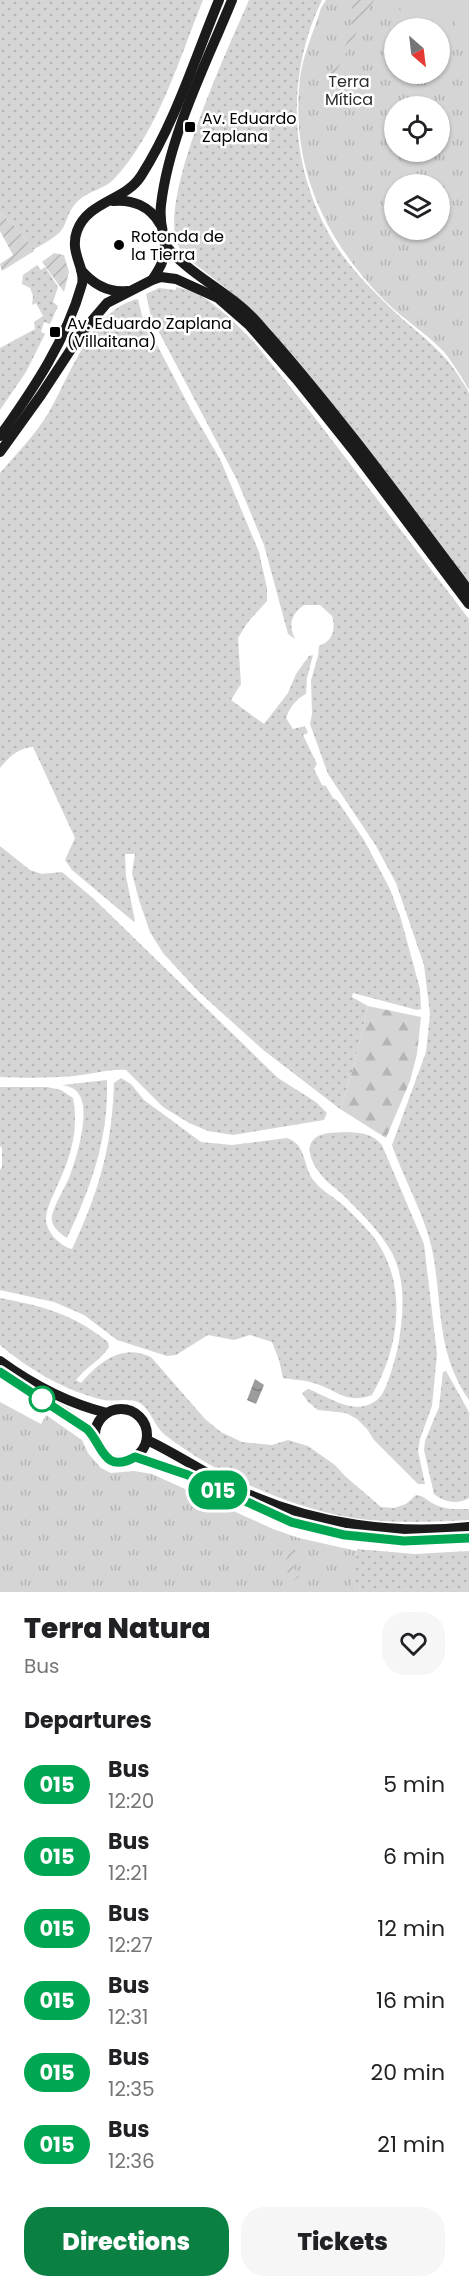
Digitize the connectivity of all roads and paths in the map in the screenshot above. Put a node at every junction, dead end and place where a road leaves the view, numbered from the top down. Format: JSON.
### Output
{"nodes":[{"id":1,"x":219,"y":0,"type":"edge"},
{"id":2,"x":232,"y":0,"type":"edge"},
{"id":3,"x":109,"y":201,"type":"junction"},
{"id":4,"x":165,"y":232,"type":"junction"},
{"id":5,"x":166,"y":246,"type":"junction"},
{"id":6,"x":81,"y":270,"type":"junction"},
{"id":7,"x":152,"y":280,"type":"junction"},
{"id":8,"x":133,"y":290,"type":"junction"},
{"id":9,"x":0,"y":436,"type":"edge"},
{"id":10,"x":0,"y":452,"type":"edge"},
{"id":11,"x":469,"y":591,"type":"edge"},
{"id":12,"x":469,"y":604,"type":"edge"},
{"id":13,"x":0,"y":1361,"type":"edge"},
{"id":14,"x":0,"y":1372,"type":"edge"},
{"id":15,"x":107,"y":1413,"type":"junction"},
{"id":16,"x":95,"y":1436,"type":"junction"},
{"id":17,"x":147,"y":1440,"type":"junction"},
{"id":18,"x":135,"y":1457,"type":"junction"},
{"id":19,"x":469,"y":1527,"type":"edge"},
{"id":20,"x":469,"y":1538,"type":"edge"}],
"edges":[{"from":1,"to":3,"type":"main road"},
{"from":2,"to":4,"type":"main road"},
{"from":3,"to":4,"type":"main road"},
{"from":3,"to":6,"type":"main road"},
{"from":4,"to":5,"type":"main road"},
{"from":5,"to":7,"type":"main road"},
{"from":5,"to":11,"type":"main road"},
{"from":6,"to":8,"type":"main road"},
{"from":6,"to":9,"type":"main road"},
{"from":7,"to":8,"type":"main road"},
{"from":7,"to":12,"type":"main road"},
{"from":8,"to":10,"type":"main road"},
{"from":13,"to":15,"type":"main road"},
{"from":14,"to":16,"type":"main road"},
{"from":15,"to":16,"type":"main road"},
{"from":15,"to":17,"type":"main road"},
{"from":16,"to":18,"type":"main road"},
{"from":17,"to":18,"type":"main road"},
{"from":17,"to":19,"type":"main road"},
{"from":18,"to":20,"type":"main road"}]}
